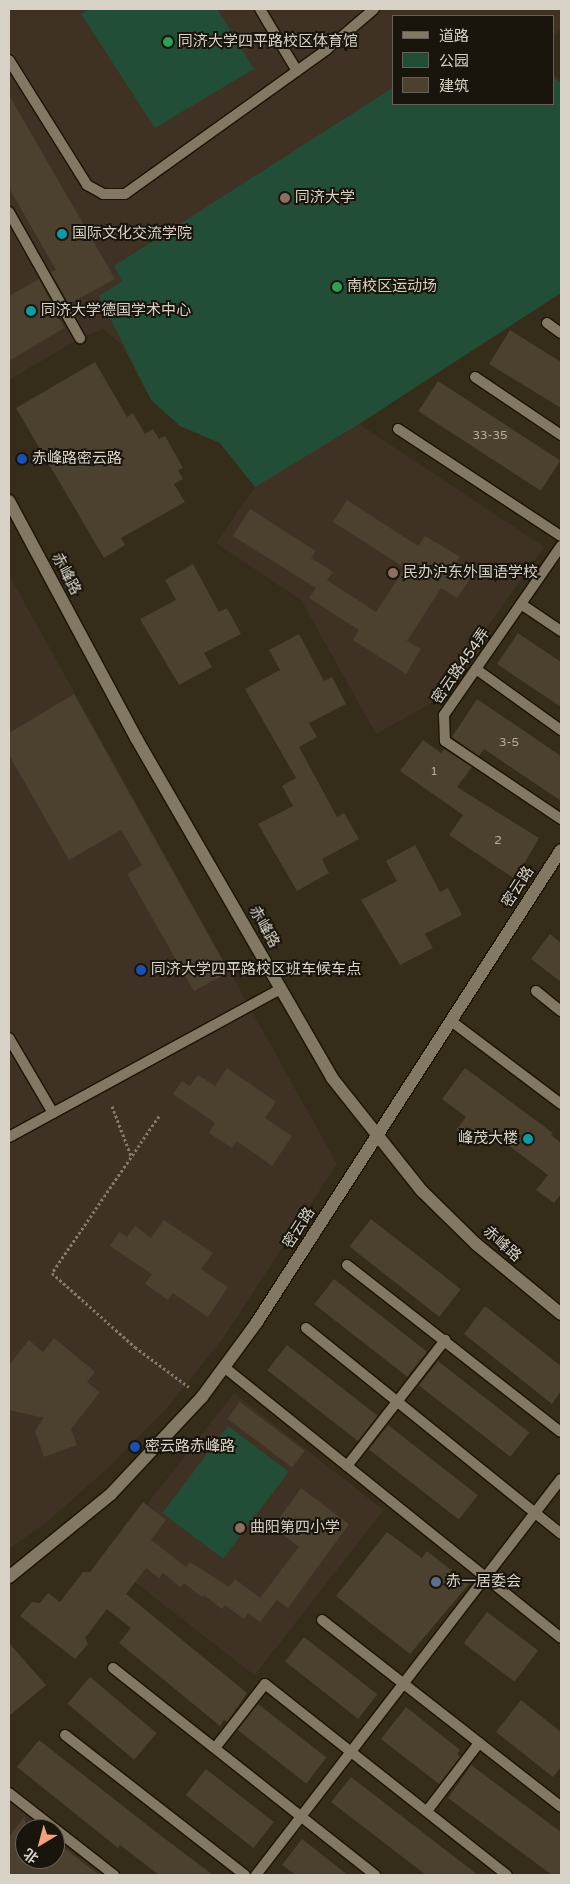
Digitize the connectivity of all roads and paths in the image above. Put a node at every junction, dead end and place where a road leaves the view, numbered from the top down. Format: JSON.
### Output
{"nodes":[{"id":1,"x":260,"y":9,"type":"edge"},
{"id":2,"x":374,"y":9,"type":"edge"},
{"id":3,"x":9,"y":60,"type":"edge"},
{"id":4,"x":297,"y":71,"type":"junction"},
{"id":5,"x":9,"y":212,"type":"edge"},
{"id":6,"x":547,"y":323,"type":"dead end"},
{"id":7,"x":561,"y":333,"type":"edge"},
{"id":8,"x":80,"y":338,"type":"dead end"},
{"id":9,"x":475,"y":378,"type":"dead end"},
{"id":10,"x":398,"y":429,"type":"dead end"},
{"id":11,"x":561,"y":436,"type":"edge"},
{"id":12,"x":9,"y":501,"type":"edge"},
{"id":13,"x":561,"y":536,"type":"edge"},
{"id":14,"x":561,"y":546,"type":"edge"},
{"id":15,"x":522,"y":604,"type":"junction"},
{"id":16,"x":561,"y":631,"type":"edge"},
{"id":17,"x":476,"y":669,"type":"junction"},
{"id":18,"x":561,"y":730,"type":"edge"},
{"id":19,"x":561,"y":819,"type":"edge"},
{"id":20,"x":561,"y":850,"type":"edge"},
{"id":21,"x":281,"y":989,"type":"junction"},
{"id":22,"x":536,"y":991,"type":"dead end"},
{"id":23,"x":561,"y":1011,"type":"edge"},
{"id":24,"x":451,"y":1021,"type":"junction"},
{"id":25,"x":9,"y":1038,"type":"edge"},
{"id":26,"x":561,"y":1104,"type":"edge"},
{"id":27,"x":112,"y":1106,"type":"dead end"},
{"id":28,"x":53,"y":1113,"type":"junction"},
{"id":29,"x":159,"y":1116,"type":"dead end"},
{"id":30,"x":9,"y":1137,"type":"edge"},
{"id":31,"x":376,"y":1137,"type":"junction"},
{"id":32,"x":131,"y":1157,"type":"junction"},
{"id":33,"x":347,"y":1265,"type":"dead end"},
{"id":34,"x":561,"y":1314,"type":"edge"},
{"id":35,"x":306,"y":1328,"type":"dead end"},
{"id":36,"x":445,"y":1340,"type":"junction"},
{"id":37,"x":224,"y":1367,"type":"junction"},
{"id":38,"x":202,"y":1397,"type":"junction"},
{"id":39,"x":396,"y":1402,"type":"junction"},
{"id":40,"x":561,"y":1432,"type":"edge"},
{"id":41,"x":348,"y":1466,"type":"junction"},
{"id":42,"x":561,"y":1479,"type":"edge"},
{"id":43,"x":535,"y":1514,"type":"junction"},
{"id":44,"x":561,"y":1534,"type":"edge"},
{"id":45,"x":9,"y":1577,"type":"edge"},
{"id":46,"x":486,"y":1578,"type":"junction"},
{"id":47,"x":322,"y":1620,"type":"dead end"},
{"id":48,"x":561,"y":1638,"type":"edge"},
{"id":49,"x":113,"y":1668,"type":"dead end"},
{"id":50,"x":405,"y":1685,"type":"junction"},
{"id":51,"x":65,"y":1735,"type":"dead end"},
{"id":52,"x":479,"y":1743,"type":"junction"},
{"id":53,"x":215,"y":1748,"type":"junction"},
{"id":54,"x":353,"y":1752,"type":"junction"},
{"id":55,"x":9,"y":1793,"type":"edge"},
{"id":56,"x":561,"y":1807,"type":"edge"},
{"id":57,"x":427,"y":1811,"type":"junction"},
{"id":58,"x":302,"y":1816,"type":"junction"},
{"id":59,"x":42,"y":1819,"type":"edge"},
{"id":60,"x":65,"y":1837,"type":"edge"},
{"id":61,"x":114,"y":1875,"type":"edge"},
{"id":62,"x":245,"y":1875,"type":"edge"},
{"id":63,"x":256,"y":1875,"type":"edge"},
{"id":64,"x":375,"y":1875,"type":"edge"},
{"id":65,"x":507,"y":1875,"type":"edge"}],
"edges":[{"from":1,"to":4,"type":"lane"},
{"from":2,"to":4,"type":"lane"},
{"from":3,"to":4,"type":"lane"},
{"from":5,"to":8,"type":"lane"},
{"from":6,"to":7,"type":"lane"},
{"from":9,"to":11,"type":"lane"},
{"from":10,"to":13,"type":"lane"},
{"from":12,"to":21,"type":"street","name":"赤峰路"},
{"from":14,"to":15,"type":"lane","name":"密云路454弄"},
{"from":15,"to":16,"type":"lane"},
{"from":15,"to":17,"type":"lane","name":"密云路454弄"},
{"from":17,"to":18,"type":"lane"},
{"from":17,"to":19,"type":"lane","name":"密云路454弄"},
{"from":20,"to":24,"type":"street","name":"密云路"},
{"from":21,"to":28,"type":"lane"},
{"from":21,"to":31,"type":"street","name":"赤峰路"},
{"from":22,"to":23,"type":"lane"},
{"from":24,"to":26,"type":"lane"},
{"from":24,"to":31,"type":"street","name":"密云路"},
{"from":25,"to":28,"type":"lane"},
{"from":27,"to":32,"type":"path"},
{"from":28,"to":30,"type":"lane"},
{"from":29,"to":32,"type":"path"},
{"from":31,"to":34,"type":"street","name":"赤峰路"},
{"from":31,"to":37,"type":"street","name":"密云路"},
{"from":32,"to":38,"type":"path"},
{"from":33,"to":36,"type":"lane"},
{"from":35,"to":39,"type":"lane"},
{"from":36,"to":39,"type":"lane"},
{"from":36,"to":40,"type":"lane"},
{"from":37,"to":38,"type":"street","name":"密云路"},
{"from":37,"to":41,"type":"lane"},
{"from":38,"to":45,"type":"street","name":"密云路"},
{"from":39,"to":41,"type":"lane"},
{"from":39,"to":43,"type":"lane"},
{"from":41,"to":46,"type":"lane"},
{"from":42,"to":43,"type":"lane"},
{"from":43,"to":44,"type":"lane"},
{"from":43,"to":46,"type":"lane"},
{"from":46,"to":48,"type":"lane"},
{"from":46,"to":50,"type":"lane"},
{"from":47,"to":50,"type":"lane"},
{"from":49,"to":53,"type":"lane"},
{"from":50,"to":52,"type":"lane"},
{"from":50,"to":54,"type":"lane"},
{"from":51,"to":62,"type":"lane"},
{"from":52,"to":56,"type":"lane"},
{"from":52,"to":57,"type":"lane"},
{"from":53,"to":54,"type":"lane"},
{"from":53,"to":58,"type":"lane"},
{"from":54,"to":57,"type":"lane"},
{"from":54,"to":58,"type":"lane"},
{"from":55,"to":59,"type":"lane"},
{"from":57,"to":65,"type":"lane"},
{"from":58,"to":63,"type":"lane"},
{"from":58,"to":64,"type":"lane"},
{"from":60,"to":61,"type":"lane"}]}
